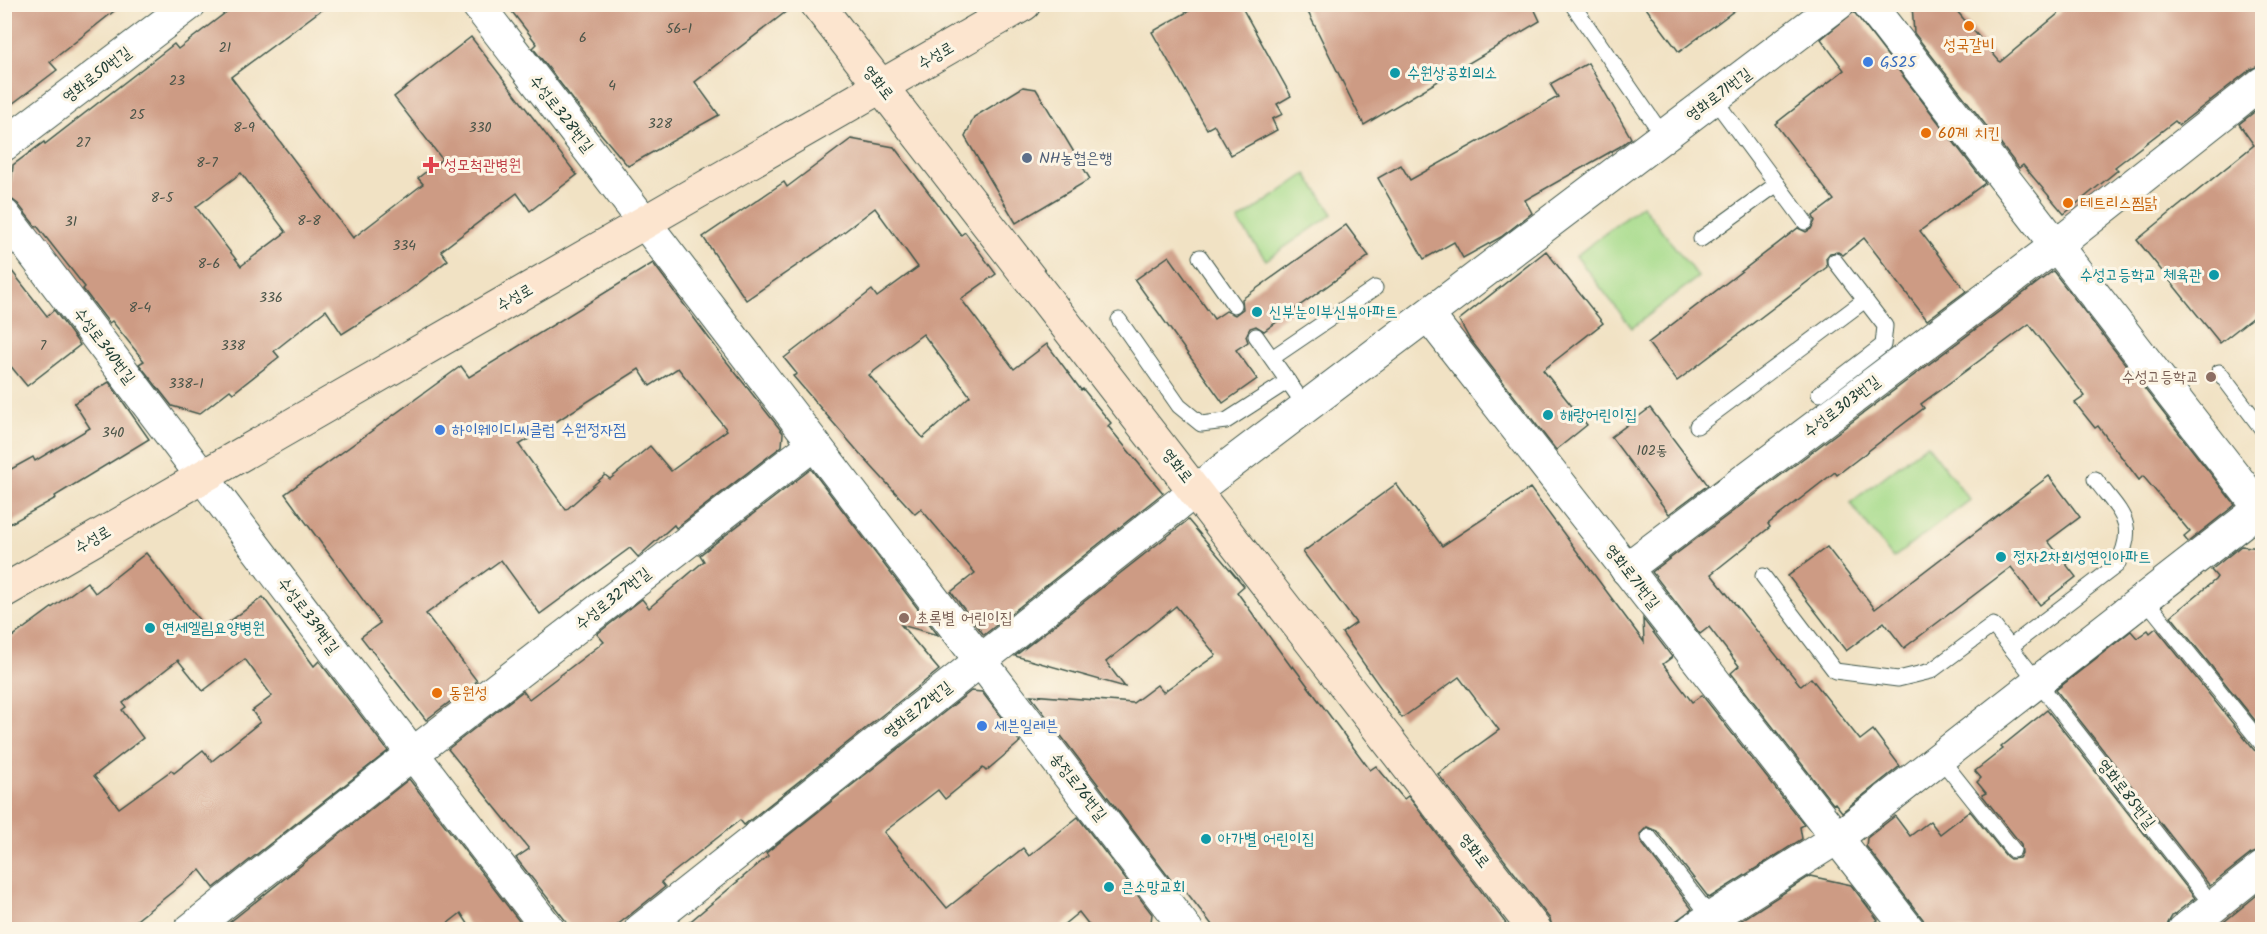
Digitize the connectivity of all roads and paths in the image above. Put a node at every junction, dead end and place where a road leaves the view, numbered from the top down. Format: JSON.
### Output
{"nodes":[{"id":1,"x":190,"y":4,"type":"edge"},
{"id":2,"x":477,"y":4,"type":"edge"},
{"id":3,"x":818,"y":4,"type":"edge"},
{"id":4,"x":1024,"y":4,"type":"edge"},
{"id":5,"x":1572,"y":4,"type":"edge"},
{"id":6,"x":1838,"y":4,"type":"edge"},
{"id":7,"x":1869,"y":4,"type":"edge"},
{"id":8,"x":2262,"y":83,"type":"edge"},
{"id":9,"x":882,"y":88,"type":"junction"},
{"id":10,"x":1714,"y":99,"type":"junction"},
{"id":11,"x":1664,"y":137,"type":"junction"},
{"id":12,"x":4,"y":145,"type":"edge"},
{"id":13,"x":1776,"y":184,"type":"junction"},
{"id":14,"x":4,"y":215,"type":"edge"},
{"id":15,"x":1805,"y":222,"type":"dead end"},
{"id":16,"x":646,"y":223,"type":"junction"},
{"id":17,"x":1701,"y":239,"type":"dead end"},
{"id":18,"x":2057,"y":245,"type":"junction"},
{"id":19,"x":1200,"y":257,"type":"dead end"},
{"id":20,"x":1834,"y":261,"type":"dead end"},
{"id":21,"x":1375,"y":288,"type":"dead end"},
{"id":22,"x":1865,"y":300,"type":"junction"},
{"id":23,"x":1234,"y":305,"type":"dead end"},
{"id":24,"x":1428,"y":315,"type":"junction"},
{"id":25,"x":1119,"y":320,"type":"dead end"},
{"id":26,"x":1256,"y":336,"type":"dead end"},
{"id":27,"x":1272,"y":358,"type":"junction"},
{"id":28,"x":2218,"y":372,"type":"dead end"},
{"id":29,"x":1288,"y":381,"type":"junction"},
{"id":30,"x":1819,"y":394,"type":"dead end"},
{"id":31,"x":1306,"y":407,"type":"junction"},
{"id":32,"x":1696,"y":426,"type":"dead end"},
{"id":33,"x":2262,"y":429,"type":"edge"},
{"id":34,"x":814,"y":444,"type":"junction"},
{"id":35,"x":204,"y":477,"type":"junction"},
{"id":36,"x":2095,"y":479,"type":"dead end"},
{"id":37,"x":1196,"y":490,"type":"junction"},
{"id":38,"x":2262,"y":509,"type":"edge"},
{"id":39,"x":1626,"y":569,"type":"junction"},
{"id":40,"x":1764,"y":576,"type":"dead end"},
{"id":41,"x":4,"y":591,"type":"edge"},
{"id":42,"x":2145,"y":599,"type":"junction"},
{"id":43,"x":2010,"y":647,"type":"junction"},
{"id":44,"x":980,"y":661,"type":"junction"},
{"id":45,"x":2038,"y":682,"type":"junction"},
{"id":46,"x":2262,"y":744,"type":"edge"},
{"id":47,"x":411,"y":754,"type":"junction"},
{"id":48,"x":1941,"y":758,"type":"junction"},
{"id":49,"x":1649,"y":837,"type":"dead end"},
{"id":50,"x":1837,"y":838,"type":"junction"},
{"id":51,"x":2013,"y":850,"type":"dead end"},
{"id":52,"x":2262,"y":868,"type":"edge"},
{"id":53,"x":2214,"y":906,"type":"junction"},
{"id":54,"x":1172,"y":924,"type":"edge"},
{"id":55,"x":1708,"y":926,"type":"edge"},
{"id":56,"x":190,"y":930,"type":"edge"},
{"id":57,"x":549,"y":930,"type":"edge"},
{"id":58,"x":640,"y":930,"type":"edge"},
{"id":59,"x":1535,"y":930,"type":"edge"},
{"id":60,"x":1909,"y":930,"type":"edge"},
{"id":61,"x":2184,"y":930,"type":"edge"}],
"edges":[{"from":1,"to":12,"type":"street","name":"영화로50번길"},
{"from":2,"to":16,"type":"street","name":"수성로328번길"},
{"from":3,"to":9,"type":"street","name":"영화로"},
{"from":4,"to":9,"type":"street","name":"수성로"},
{"from":5,"to":11,"type":"lane"},
{"from":6,"to":10,"type":"street","name":"영화로71번길"},
{"from":7,"to":18,"type":"street"},
{"from":8,"to":18,"type":"street","name":"수성로303번길"},
{"from":9,"to":16,"type":"street","name":"수성로"},
{"from":9,"to":37,"type":"street","name":"영화로"},
{"from":10,"to":11,"type":"street","name":"영화로71번길"},
{"from":10,"to":13,"type":"lane"},
{"from":11,"to":24,"type":"street","name":"영화로71번길"},
{"from":13,"to":15,"type":"lane"},
{"from":13,"to":17,"type":"lane"},
{"from":14,"to":35,"type":"street","name":"수성로340번길"},
{"from":16,"to":34,"type":"street"},
{"from":16,"to":35,"type":"street","name":"수성로"},
{"from":18,"to":38,"type":"street"},
{"from":18,"to":39,"type":"street","name":"수성로303번길"},
{"from":19,"to":23,"type":"lane"},
{"from":20,"to":22,"type":"lane"},
{"from":21,"to":27,"type":"lane"},
{"from":22,"to":30,"type":"lane"},
{"from":22,"to":32,"type":"lane"},
{"from":24,"to":31,"type":"street","name":"영화로71번길"},
{"from":24,"to":39,"type":"street","name":"영화로71번길"},
{"from":25,"to":29,"type":"lane"},
{"from":26,"to":27,"type":"lane"},
{"from":27,"to":29,"type":"lane"},
{"from":28,"to":33,"type":"lane"},
{"from":29,"to":31,"type":"lane"},
{"from":31,"to":37,"type":"street","name":"영화로71번길"},
{"from":34,"to":44,"type":"street"},
{"from":34,"to":47,"type":"street","name":"수성로327번길"},
{"from":35,"to":41,"type":"street","name":"수성로"},
{"from":35,"to":47,"type":"street","name":"수성로339번길"},
{"from":36,"to":43,"type":"lane"},
{"from":37,"to":44,"type":"street","name":"영화로72번길"},
{"from":37,"to":59,"type":"street","name":"영화로"},
{"from":38,"to":42,"type":"street"},
{"from":39,"to":50,"type":"street","name":"영화로71번길"},
{"from":40,"to":43,"type":"lane","name":"영화로85번길"},
{"from":42,"to":45,"type":"street"},
{"from":42,"to":46,"type":"lane"},
{"from":43,"to":45,"type":"lane","name":"영화로85번길"},
{"from":44,"to":54,"type":"street","name":"송정로76번길"},
{"from":44,"to":58,"type":"street","name":"영화로72번길"},
{"from":45,"to":48,"type":"street"},
{"from":45,"to":53,"type":"lane","name":"영화로85번길"},
{"from":47,"to":56,"type":"street"},
{"from":47,"to":57,"type":"street","name":"수성로339번길"},
{"from":48,"to":50,"type":"street"},
{"from":48,"to":51,"type":"lane"},
{"from":49,"to":55,"type":"lane"},
{"from":50,"to":55,"type":"street"},
{"from":50,"to":60,"type":"street"},
{"from":52,"to":53,"type":"street"},
{"from":53,"to":61,"type":"street"}]}
